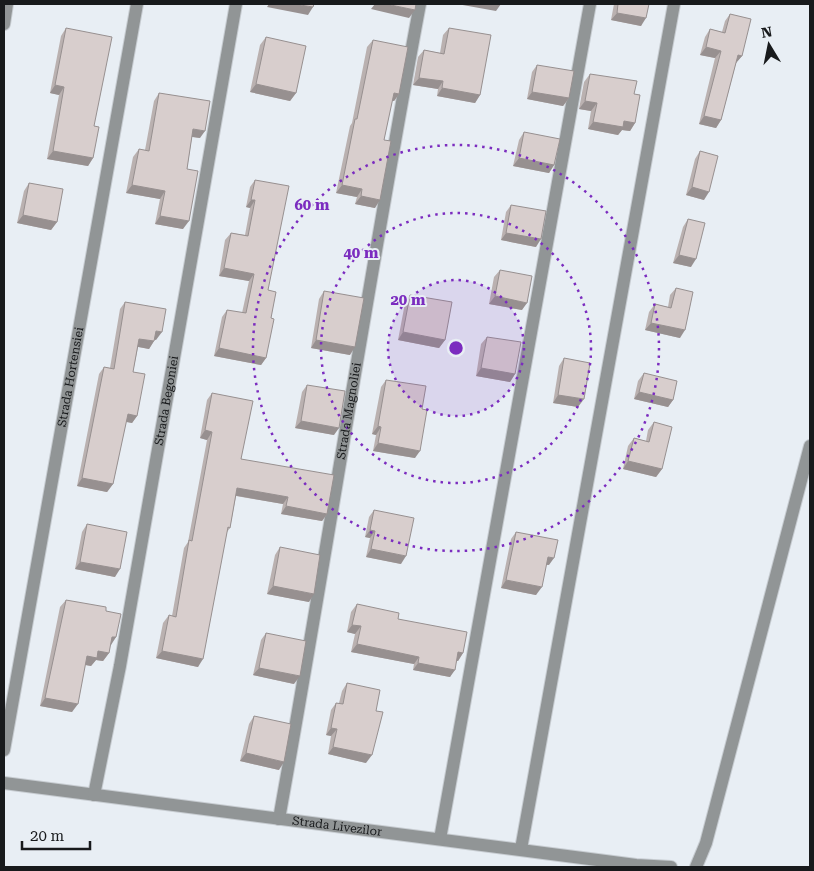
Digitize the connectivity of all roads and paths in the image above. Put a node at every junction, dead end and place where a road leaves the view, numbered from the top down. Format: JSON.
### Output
{"nodes":[{"id":1,"x":8,"y":4,"type":"edge"},
{"id":2,"x":136,"y":4,"type":"edge"},
{"id":3,"x":236,"y":4,"type":"edge"},
{"id":4,"x":420,"y":4,"type":"edge"},
{"id":5,"x":590,"y":4,"type":"edge"},
{"id":6,"x":674,"y":4,"type":"edge"},
{"id":7,"x":4,"y":24,"type":"edge"},
{"id":8,"x":810,"y":446,"type":"edge"},
{"id":9,"x":4,"y":750,"type":"edge"},
{"id":10,"x":4,"y":783,"type":"edge"},
{"id":11,"x":94,"y":795,"type":"junction"},
{"id":12,"x":279,"y":819,"type":"junction"},
{"id":13,"x":440,"y":838,"type":"junction"},
{"id":14,"x":521,"y":849,"type":"junction"},
{"id":15,"x":670,"y":867,"type":"edge"},
{"id":16,"x":696,"y":867,"type":"edge"}],
"edges":[{"from":1,"to":7,"type":"street"},
{"from":2,"to":9,"type":"street","name":"Strada Hortensiei"},
{"from":3,"to":11,"type":"street","name":"Strada Begoniei"},
{"from":4,"to":12,"type":"street","name":"Strada Magnoliei"},
{"from":5,"to":13,"type":"street"},
{"from":6,"to":14,"type":"street"},
{"from":8,"to":16,"type":"street"},
{"from":10,"to":11,"type":"street","name":"Strada Livezilor"},
{"from":11,"to":12,"type":"street","name":"Strada Livezilor"},
{"from":12,"to":13,"type":"street","name":"Strada Livezilor"},
{"from":13,"to":14,"type":"street","name":"Strada Livezilor"},
{"from":14,"to":15,"type":"street","name":"Strada Livezilor"}]}
